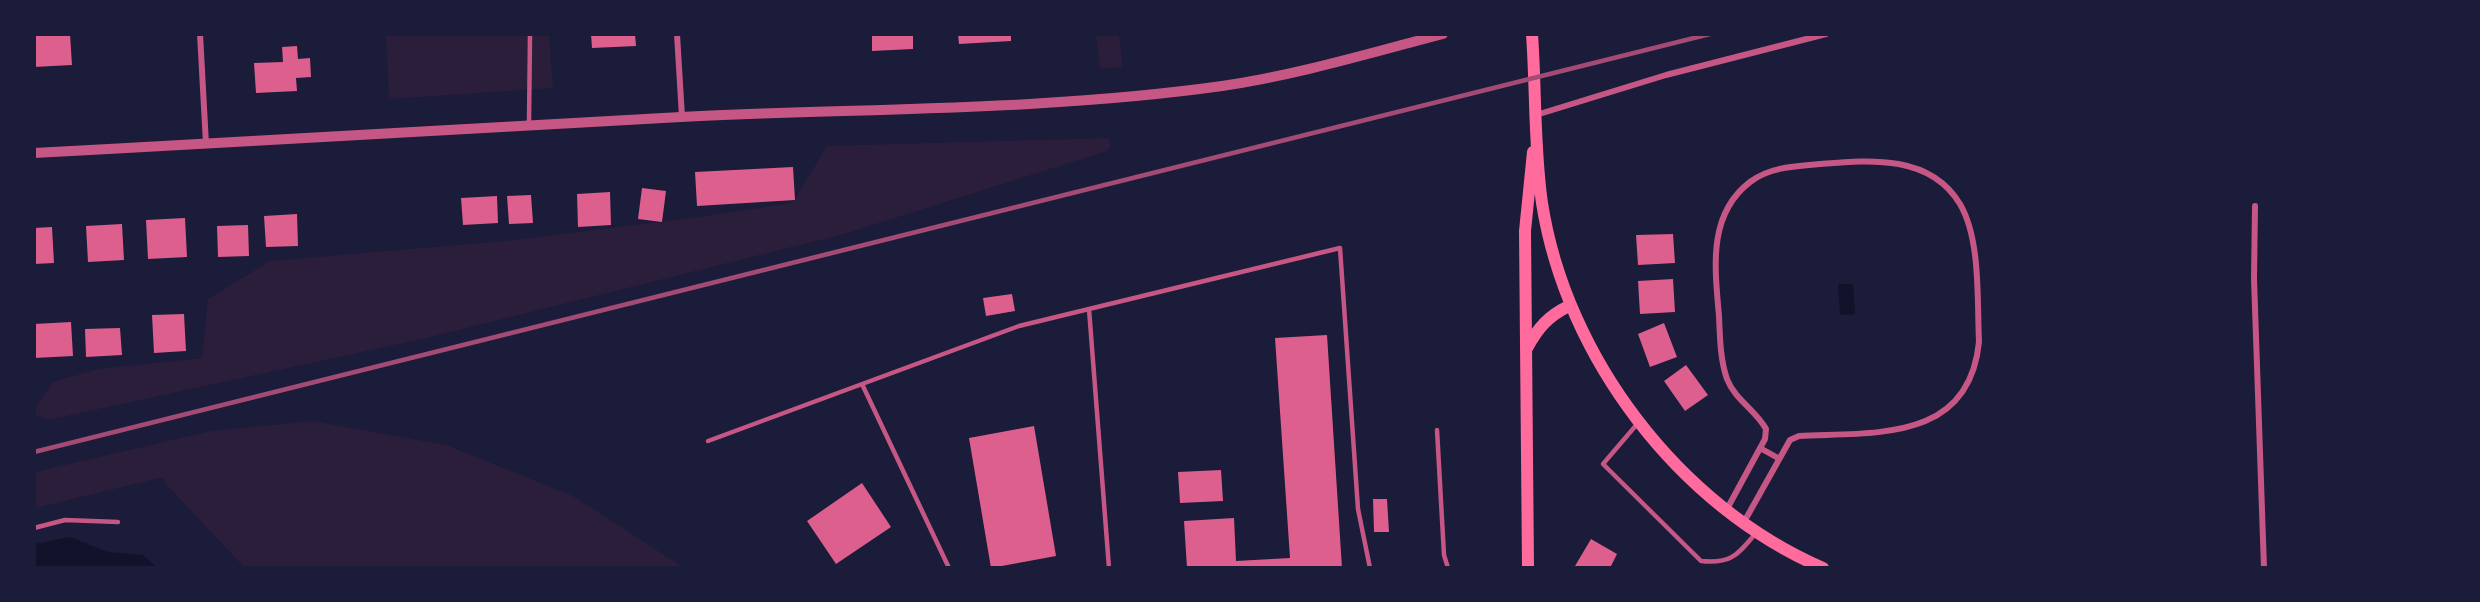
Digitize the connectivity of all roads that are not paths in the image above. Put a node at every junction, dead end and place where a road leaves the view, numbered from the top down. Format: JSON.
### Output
{"nodes":[{"id":1,"x":200,"y":34,"type":"edge"},
{"id":2,"x":530,"y":34,"type":"edge"},
{"id":3,"x":677,"y":34,"type":"edge"},
{"id":4,"x":1443,"y":34,"type":"edge"},
{"id":5,"x":1532,"y":34,"type":"edge"},
{"id":6,"x":1826,"y":34,"type":"edge"},
{"id":7,"x":1432,"y":36,"type":"edge"},
{"id":8,"x":1536,"y":115,"type":"junction"},
{"id":9,"x":682,"y":117,"type":"junction"},
{"id":10,"x":530,"y":126,"type":"junction"},
{"id":11,"x":206,"y":144,"type":"junction"},
{"id":12,"x":34,"y":153,"type":"edge"},
{"id":13,"x":2255,"y":206,"type":"dead end"},
{"id":14,"x":1569,"y":306,"type":"junction"},
{"id":15,"x":1089,"y":309,"type":"junction"},
{"id":16,"x":1526,"y":350,"type":"junction"},
{"id":17,"x":862,"y":384,"type":"junction"},
{"id":18,"x":1640,"y":421,"type":"junction"},
{"id":19,"x":1437,"y":430,"type":"dead end"},
{"id":20,"x":708,"y":441,"type":"dead end"},
{"id":21,"x":1760,"y":448,"type":"junction"},
{"id":22,"x":1778,"y":458,"type":"junction"},
{"id":23,"x":1726,"y":509,"type":"junction"},
{"id":24,"x":118,"y":522,"type":"dead end"},
{"id":25,"x":1744,"y":522,"type":"junction"},
{"id":26,"x":34,"y":528,"type":"edge"},
{"id":27,"x":1757,"y":532,"type":"junction"},
{"id":28,"x":949,"y":567,"type":"edge"},
{"id":29,"x":1109,"y":567,"type":"edge"},
{"id":30,"x":1370,"y":567,"type":"edge"},
{"id":31,"x":1448,"y":567,"type":"edge"},
{"id":32,"x":1528,"y":567,"type":"edge"},
{"id":33,"x":1823,"y":567,"type":"edge"},
{"id":34,"x":2264,"y":567,"type":"edge"}],
"edges":[{"from":1,"to":11,"type":"street"},
{"from":2,"to":10,"type":"lane"},
{"from":3,"to":9,"type":"street"},
{"from":4,"to":7,"type":"street"},
{"from":5,"to":8,"type":"main road"},
{"from":6,"to":8,"type":"street"},
{"from":7,"to":9,"type":"street"},
{"from":8,"to":14,"type":"main road"},
{"from":8,"to":16,"type":"main road"},
{"from":9,"to":10,"type":"street"},
{"from":10,"to":11,"type":"street"},
{"from":11,"to":12,"type":"street"},
{"from":13,"to":34,"type":"street"},
{"from":14,"to":16,"type":"main road"},
{"from":14,"to":18,"type":"main road"},
{"from":15,"to":17,"type":"lane"},
{"from":15,"to":29,"type":"lane"},
{"from":15,"to":30,"type":"lane"},
{"from":16,"to":32,"type":"main road"},
{"from":17,"to":20,"type":"lane"},
{"from":17,"to":28,"type":"lane"},
{"from":18,"to":23,"type":"main road"},
{"from":18,"to":27,"type":"lane"},
{"from":19,"to":31,"type":"lane"},
{"from":21,"to":22,"type":"street"},
{"from":21,"to":22,"type":"street"},
{"from":21,"to":23,"type":"street"},
{"from":22,"to":25,"type":"street"},
{"from":23,"to":25,"type":"main road"},
{"from":24,"to":26,"type":"lane"},
{"from":25,"to":27,"type":"main road"},
{"from":27,"to":33,"type":"main road"}]}
